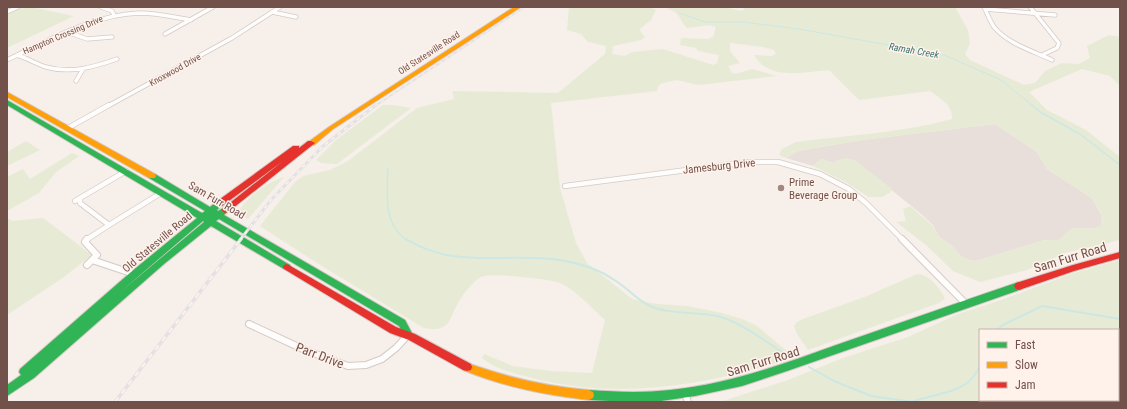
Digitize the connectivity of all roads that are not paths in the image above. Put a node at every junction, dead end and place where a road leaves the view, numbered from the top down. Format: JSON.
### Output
{"nodes":[{"id":1,"x":101,"y":7,"type":"edge"},
{"id":2,"x":213,"y":7,"type":"edge"},
{"id":3,"x":280,"y":7,"type":"edge"},
{"id":4,"x":518,"y":7,"type":"edge"},
{"id":5,"x":1030,"y":7,"type":"edge"},
{"id":6,"x":7,"y":8,"type":"edge"},
{"id":7,"x":16,"y":8,"type":"edge"},
{"id":8,"x":984,"y":8,"type":"edge"},
{"id":9,"x":7,"y":12,"type":"edge"},
{"id":10,"x":272,"y":12,"type":"junction"},
{"id":11,"x":1034,"y":13,"type":"junction"},
{"id":12,"x":114,"y":15,"type":"junction"},
{"id":13,"x":1055,"y":15,"type":"dead end"},
{"id":14,"x":296,"y":17,"type":"dead end"},
{"id":15,"x":191,"y":20,"type":"junction"},
{"id":16,"x":66,"y":32,"type":"junction"},
{"id":17,"x":165,"y":34,"type":"dead end"},
{"id":18,"x":112,"y":37,"type":"dead end"},
{"id":19,"x":17,"y":55,"type":"junction"},
{"id":20,"x":1042,"y":55,"type":"junction"},
{"id":21,"x":117,"y":59,"type":"dead end"},
{"id":22,"x":7,"y":60,"type":"edge"},
{"id":23,"x":1052,"y":60,"type":"dead end"},
{"id":24,"x":83,"y":69,"type":"junction"},
{"id":25,"x":76,"y":81,"type":"dead end"},
{"id":26,"x":7,"y":94,"type":"edge"},
{"id":27,"x":7,"y":102,"type":"edge"},
{"id":28,"x":30,"y":114,"type":"junction"},
{"id":29,"x":68,"y":128,"type":"junction"},
{"id":30,"x":126,"y":171,"type":"junction"},
{"id":31,"x":565,"y":186,"type":"dead end"},
{"id":32,"x":161,"y":193,"type":"junction"},
{"id":33,"x":80,"y":198,"type":"junction"},
{"id":34,"x":74,"y":201,"type":"dead end"},
{"id":35,"x":216,"y":212,"type":"junction"},
{"id":36,"x":206,"y":219,"type":"junction"},
{"id":37,"x":108,"y":225,"type":"junction"},
{"id":38,"x":1120,"y":255,"type":"edge"},
{"id":39,"x":92,"y":260,"type":"junction"},
{"id":40,"x":87,"y":265,"type":"dead end"},
{"id":41,"x":134,"y":274,"type":"junction"},
{"id":42,"x":115,"y":292,"type":"junction"},
{"id":43,"x":966,"y":304,"type":"junction"},
{"id":44,"x":249,"y":324,"type":"dead end"},
{"id":45,"x":408,"y":335,"type":"junction"},
{"id":46,"x":69,"y":342,"type":"junction"},
{"id":47,"x":8,"y":390,"type":"edge"},
{"id":48,"x":685,"y":394,"type":"junction"},
{"id":49,"x":688,"y":402,"type":"edge"}],
"edges":[{"from":1,"to":12,"type":"street"},
{"from":2,"to":15,"type":"street"},
{"from":3,"to":10,"type":"street","name":"Knoxwood Drive"},
{"from":4,"to":35,"type":"main road","name":"Old Statesville Road"},
{"from":5,"to":11,"type":"street"},
{"from":6,"to":7,"type":"street"},
{"from":7,"to":9,"type":"street"},
{"from":8,"to":11,"type":"street"},
{"from":8,"to":20,"type":"street"},
{"from":10,"to":14,"type":"street"},
{"from":10,"to":29,"type":"street","name":"Knoxwood Drive"},
{"from":11,"to":13,"type":"street"},
{"from":11,"to":20,"type":"street"},
{"from":12,"to":15,"type":"street","name":"Hampton Crossing Drive"},
{"from":12,"to":16,"type":"street","name":"Hampton Crossing Drive"},
{"from":15,"to":17,"type":"street"},
{"from":16,"to":18,"type":"street"},
{"from":16,"to":19,"type":"street","name":"Hampton Crossing Drive"},
{"from":19,"to":22,"type":"street","name":"Hampton Crossing Drive"},
{"from":19,"to":24,"type":"street"},
{"from":20,"to":23,"type":"street"},
{"from":21,"to":24,"type":"street"},
{"from":24,"to":25,"type":"street"},
{"from":26,"to":29,"type":"main road","name":"Sam Furr Road"},
{"from":27,"to":28,"type":"main road","name":"Sam Furr Road"},
{"from":28,"to":29,"type":"main road"},
{"from":28,"to":30,"type":"main road","name":"Sam Furr Road"},
{"from":29,"to":35,"type":"main road","name":"Sam Furr Road"},
{"from":30,"to":32,"type":"main road","name":"Sam Furr Road"},
{"from":30,"to":33,"type":"street"},
{"from":31,"to":43,"type":"street","name":"Jamesburg Drive"},
{"from":32,"to":36,"type":"main road","name":"Sam Furr Road"},
{"from":32,"to":37,"type":"street"},
{"from":33,"to":34,"type":"street"},
{"from":33,"to":37,"type":"street"},
{"from":35,"to":36,"type":"main road","name":"Old Statesville Road"},
{"from":35,"to":45,"type":"main road","name":"Sam Furr Road"},
{"from":36,"to":41,"type":"main road","name":"Old Statesville Road"},
{"from":36,"to":45,"type":"main road","name":"Sam Furr Road"},
{"from":36,"to":46,"type":"main road","name":"Old Statesville Road"},
{"from":37,"to":39,"type":"street"},
{"from":38,"to":43,"type":"main road","name":"Sam Furr Road"},
{"from":39,"to":40,"type":"street"},
{"from":39,"to":41,"type":"street"},
{"from":41,"to":42,"type":"main road","name":"Old Statesville Road"},
{"from":42,"to":46,"type":"main road"},
{"from":42,"to":47,"type":"main road","name":"Old Statesville Road"},
{"from":43,"to":48,"type":"main road","name":"Sam Furr Road"},
{"from":44,"to":45,"type":"street","name":"Parr Drive"},
{"from":45,"to":48,"type":"main road","name":"Sam Furr Road"},
{"from":46,"to":47,"type":"main road","name":"Old Statesville Road"},
{"from":48,"to":49,"type":"street"}]}
